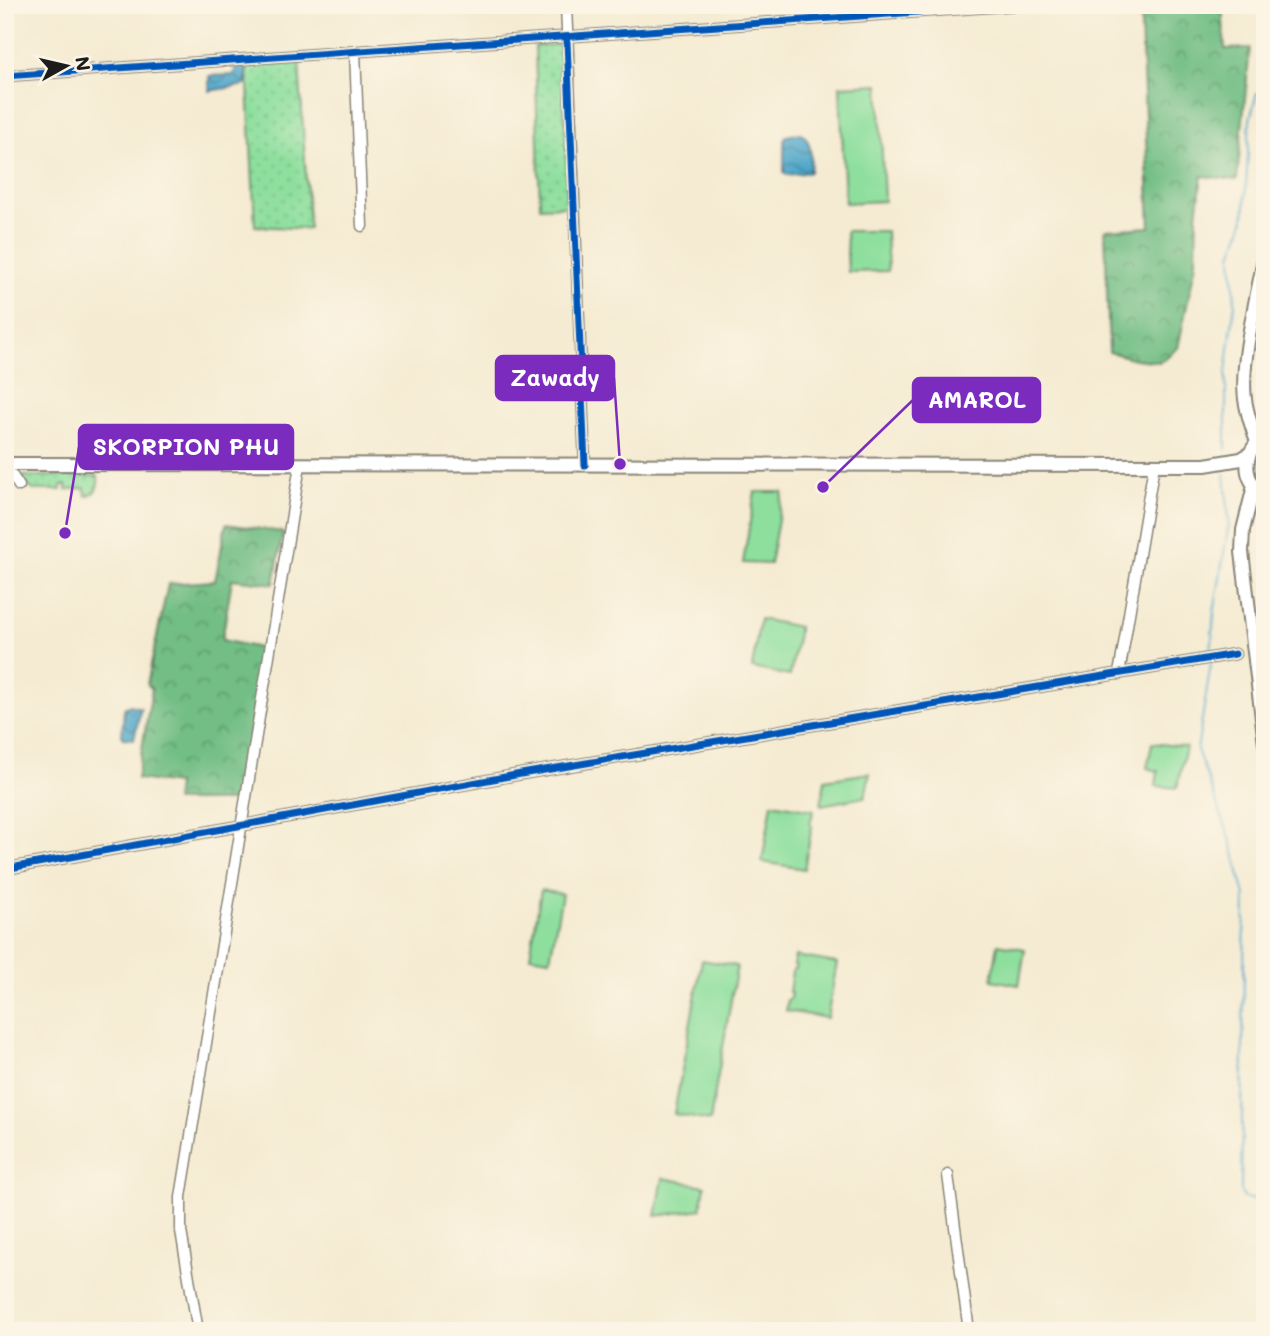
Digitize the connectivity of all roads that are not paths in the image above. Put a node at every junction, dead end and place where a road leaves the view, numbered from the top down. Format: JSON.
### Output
{"nodes":[{"id":1,"x":566,"y":5,"type":"edge"},
{"id":2,"x":1017,"y":5,"type":"edge"},
{"id":3,"x":567,"y":36,"type":"junction"},
{"id":4,"x":355,"y":52,"type":"junction"},
{"id":5,"x":5,"y":76,"type":"edge"},
{"id":6,"x":362,"y":226,"type":"dead end"},
{"id":7,"x":1265,"y":253,"type":"edge"},
{"id":8,"x":1261,"y":439,"type":"edge"},
{"id":9,"x":1249,"y":454,"type":"junction"},
{"id":10,"x":5,"y":464,"type":"edge"},
{"id":11,"x":585,"y":464,"type":"junction"},
{"id":12,"x":300,"y":465,"type":"junction"},
{"id":13,"x":1154,"y":465,"type":"junction"},
{"id":14,"x":1205,"y":465,"type":"junction"},
{"id":15,"x":5,"y":472,"type":"edge"},
{"id":16,"x":1251,"y":481,"type":"junction"},
{"id":17,"x":19,"y":486,"type":"dead end"},
{"id":18,"x":1265,"y":494,"type":"edge"},
{"id":19,"x":1235,"y":654,"type":"dead end"},
{"id":20,"x":1119,"y":674,"type":"junction"},
{"id":21,"x":1265,"y":744,"type":"edge"},
{"id":22,"x":240,"y":825,"type":"junction"},
{"id":23,"x":5,"y":869,"type":"edge"},
{"id":24,"x":948,"y":1175,"type":"dead end"},
{"id":25,"x":198,"y":1331,"type":"edge"},
{"id":26,"x":969,"y":1331,"type":"edge"}],
"edges":[{"from":1,"to":3,"type":"street"},
{"from":2,"to":3,"type":"street"},
{"from":3,"to":4,"type":"street"},
{"from":3,"to":11,"type":"street"},
{"from":4,"to":5,"type":"street"},
{"from":4,"to":6,"type":"street"},
{"from":7,"to":8,"type":"main road"},
{"from":8,"to":9,"type":"main road"},
{"from":9,"to":14,"type":"main road"},
{"from":9,"to":16,"type":"main road"},
{"from":10,"to":12,"type":"main road"},
{"from":11,"to":12,"type":"main road"},
{"from":11,"to":13,"type":"main road"},
{"from":12,"to":22,"type":"street"},
{"from":13,"to":14,"type":"main road"},
{"from":13,"to":20,"type":"street"},
{"from":14,"to":16,"type":"main road"},
{"from":15,"to":17,"type":"street"},
{"from":16,"to":18,"type":"main road"},
{"from":16,"to":21,"type":"main road"},
{"from":19,"to":20,"type":"street"},
{"from":20,"to":22,"type":"street"},
{"from":22,"to":23,"type":"street"},
{"from":22,"to":25,"type":"street"},
{"from":24,"to":26,"type":"street"}]}
